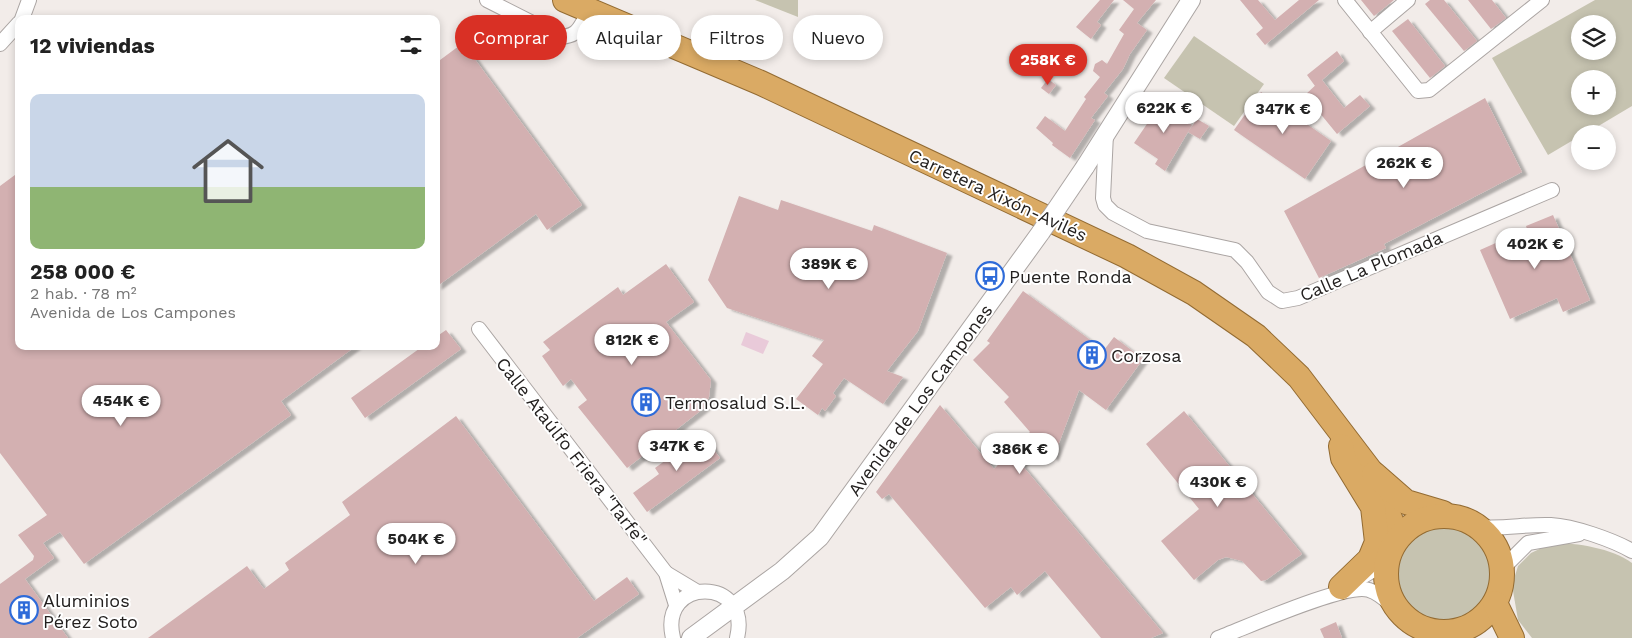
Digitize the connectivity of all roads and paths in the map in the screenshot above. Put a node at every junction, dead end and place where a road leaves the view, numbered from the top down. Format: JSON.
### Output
{"nodes":[{"id":1,"x":29,"y":0,"type":"edge"},
{"id":2,"x":487,"y":0,"type":"edge"},
{"id":3,"x":565,"y":0,"type":"edge"},
{"id":4,"x":1191,"y":0,"type":"edge"},
{"id":5,"x":1344,"y":0,"type":"edge"},
{"id":6,"x":1408,"y":0,"type":"edge"},
{"id":7,"x":1542,"y":0,"type":"edge"},
{"id":8,"x":23,"y":15,"type":"edge"},
{"id":9,"x":15,"y":27,"type":"edge"},
{"id":10,"x":1370,"y":32,"type":"junction"},
{"id":11,"x":577,"y":33,"type":"edge"},
{"id":12,"x":0,"y":44,"type":"edge"},
{"id":13,"x":1106,"y":134,"type":"junction"},
{"id":14,"x":1552,"y":190,"type":"dead end"},
{"id":15,"x":479,"y":329,"type":"dead end"},
{"id":16,"x":1337,"y":425,"type":"junction"},
{"id":17,"x":1372,"y":473,"type":"junction"},
{"id":18,"x":1446,"y":514,"type":"junction"},
{"id":19,"x":1480,"y":527,"type":"junction"},
{"id":20,"x":1585,"y":532,"type":"junction"},
{"id":21,"x":1397,"y":536,"type":"junction"},
{"id":22,"x":1632,"y":551,"type":"edge"},
{"id":23,"x":1385,"y":563,"type":"junction"},
{"id":24,"x":1503,"y":568,"type":"junction"},
{"id":25,"x":666,"y":573,"type":"junction"},
{"id":26,"x":696,"y":591,"type":"junction"},
{"id":27,"x":1334,"y":592,"type":"junction"},
{"id":28,"x":1495,"y":603,"type":"junction"},
{"id":29,"x":676,"y":605,"type":"junction"},
{"id":30,"x":734,"y":606,"type":"junction"},
{"id":31,"x":1397,"y":610,"type":"junction"},
{"id":32,"x":1464,"y":635,"type":"edge"},
{"id":33,"x":673,"y":638,"type":"edge"},
{"id":34,"x":691,"y":638,"type":"edge"},
{"id":35,"x":737,"y":638,"type":"edge"},
{"id":36,"x":1218,"y":638,"type":"edge"},
{"id":37,"x":1512,"y":638,"type":"edge"}],
"edges":[{"from":1,"to":8,"type":"street"},
{"from":2,"to":11,"type":"street"},
{"from":3,"to":16,"type":"highway","name":"Carretera Xixón-Avilés"},
{"from":4,"to":13,"type":"street","name":"Avenida de Los Campones"},
{"from":5,"to":10,"type":"street"},
{"from":6,"to":10,"type":"street"},
{"from":7,"to":10,"type":"street"},
{"from":9,"to":12,"type":"street"},
{"from":13,"to":14,"type":"street","name":"Calle La Plomada"},
{"from":13,"to":30,"type":"street","name":"Avenida de Los Campones","bridge":true},
{"from":15,"to":25,"type":"street","name":"Calle Ataúlfo Friera \"Tarfe\""},
{"from":16,"to":17,"type":"highway","name":"Carretera Xixón-Avilés"},
{"from":16,"to":27,"type":"highway"},
{"from":17,"to":18,"type":"highway","name":"Carretera Xixón-Avilés"},
{"from":17,"to":21,"type":"highway","name":"Carretera Xixón-Avilés"},
{"from":18,"to":19,"type":"highway"},
{"from":18,"to":21,"type":"highway"},
{"from":19,"to":20,"type":"street"},
{"from":19,"to":24,"type":"highway"},
{"from":20,"to":22,"type":"street"},
{"from":20,"to":24,"type":"street"},
{"from":21,"to":23,"type":"highway"},
{"from":23,"to":27,"type":"street"},
{"from":23,"to":31,"type":"highway"},
{"from":24,"to":28,"type":"highway"},
{"from":25,"to":26,"type":"street","name":"Calle Ataúlfo Friera \"Tarfe\""},
{"from":25,"to":29,"type":"street","name":"Calle Ataúlfo Friera \"Tarfe\""},
{"from":26,"to":29,"type":"street"},
{"from":26,"to":30,"type":"street"},
{"from":27,"to":31,"type":"street"},
{"from":27,"to":36,"type":"street"},
{"from":28,"to":32,"type":"highway"},
{"from":28,"to":37,"type":"highway"},
{"from":29,"to":33,"type":"street"},
{"from":30,"to":34,"type":"street","name":"Avenida de Los Campones"},
{"from":30,"to":35,"type":"street"},
{"from":31,"to":32,"type":"highway"}]}
